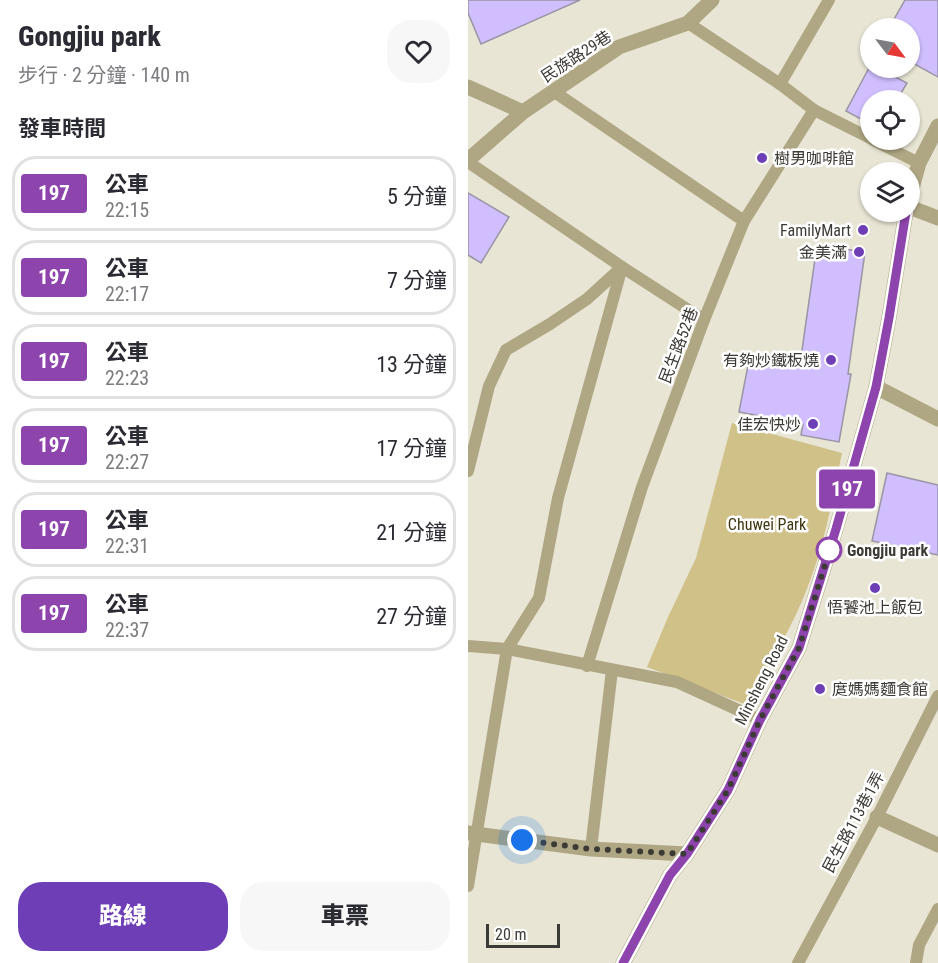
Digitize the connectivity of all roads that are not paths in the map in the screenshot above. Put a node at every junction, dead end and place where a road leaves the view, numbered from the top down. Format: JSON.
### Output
{"nodes":[{"id":1,"x":712,"y":0,"type":"edge"},
{"id":2,"x":829,"y":0,"type":"edge"},
{"id":3,"x":688,"y":23,"type":"junction"},
{"id":4,"x":780,"y":84,"type":"junction"},
{"id":5,"x":468,"y":87,"type":"edge"},
{"id":6,"x":553,"y":91,"type":"junction"},
{"id":7,"x":814,"y":110,"type":"junction"},
{"id":8,"x":523,"y":112,"type":"junction"},
{"id":9,"x":938,"y":126,"type":"edge"},
{"id":10,"x":860,"y":133,"type":"edge"},
{"id":11,"x":893,"y":150,"type":"edge"},
{"id":12,"x":468,"y":161,"type":"edge"},
{"id":13,"x":917,"y":162,"type":"edge"},
{"id":14,"x":920,"y":162,"type":"edge"},
{"id":15,"x":920,"y":211,"type":"edge"},
{"id":16,"x":938,"y":218,"type":"edge"},
{"id":17,"x":744,"y":221,"type":"junction"},
{"id":18,"x":904,"y":222,"type":"edge"},
{"id":19,"x":622,"y":267,"type":"junction"},
{"id":20,"x":704,"y":320,"type":"junction"},
{"id":21,"x":876,"y":387,"type":"junction"},
{"id":22,"x":938,"y":419,"type":"edge"},
{"id":23,"x":468,"y":471,"type":"edge"},
{"id":24,"x":468,"y":646,"type":"edge"},
{"id":25,"x":507,"y":649,"type":"junction"},
{"id":26,"x":587,"y":666,"type":"junction"},
{"id":27,"x":612,"y":670,"type":"junction"},
{"id":28,"x":938,"y":696,"type":"edge"},
{"id":29,"x":760,"y":720,"type":"junction"},
{"id":30,"x":877,"y":817,"type":"junction"},
{"id":31,"x":472,"y":833,"type":"edge"},
{"id":32,"x":938,"y":845,"type":"edge"},
{"id":33,"x":591,"y":849,"type":"junction"},
{"id":34,"x":687,"y":854,"type":"junction"},
{"id":35,"x":468,"y":886,"type":"edge"},
{"id":36,"x":938,"y":909,"type":"edge"},
{"id":37,"x":623,"y":963,"type":"edge"},
{"id":38,"x":798,"y":963,"type":"edge"},
{"id":39,"x":916,"y":963,"type":"edge"}],
"edges":[{"from":1,"to":3,"type":"street","name":"民族路29巷"},
{"from":2,"to":4,"type":"lane"},
{"from":3,"to":4,"type":"lane"},
{"from":3,"to":6,"type":"street","name":"民族路29巷"},
{"from":4,"to":7,"type":"lane"},
{"from":5,"to":8,"type":"street"},
{"from":6,"to":8,"type":"street","name":"民族路29巷"},
{"from":6,"to":17,"type":"lane"},
{"from":7,"to":10,"type":"lane"},
{"from":7,"to":17,"type":"lane","name":"民生路52巷"},
{"from":8,"to":12,"type":"street","name":"民族路29巷"},
{"from":9,"to":14,"type":"street"},
{"from":11,"to":13,"type":"lane"},
{"from":12,"to":19,"type":"lane"},
{"from":15,"to":16,"type":"street"},
{"from":17,"to":20,"type":"lane","name":"民生路52巷"},
{"from":18,"to":21,"type":"street","name":"Minsheng Road"},
{"from":19,"to":20,"type":"lane"},
{"from":19,"to":23,"type":"lane"},
{"from":19,"to":25,"type":"lane"},
{"from":20,"to":26,"type":"lane","name":"民生路52巷"},
{"from":21,"to":22,"type":"street"},
{"from":21,"to":29,"type":"street","name":"Minsheng Road"},
{"from":24,"to":25,"type":"lane"},
{"from":25,"to":26,"type":"lane"},
{"from":25,"to":31,"type":"lane"},
{"from":26,"to":27,"type":"lane"},
{"from":27,"to":29,"type":"lane"},
{"from":27,"to":33,"type":"lane"},
{"from":28,"to":30,"type":"lane","name":"民生路113巷1弄"},
{"from":29,"to":34,"type":"street","name":"Minsheng Road"},
{"from":30,"to":32,"type":"street"},
{"from":30,"to":38,"type":"lane","name":"民生路113巷1弄"},
{"from":31,"to":33,"type":"street"},
{"from":31,"to":35,"type":"lane"},
{"from":33,"to":34,"type":"street"},
{"from":34,"to":37,"type":"street","name":"Minsheng Road"},
{"from":36,"to":39,"type":"lane"}]}
